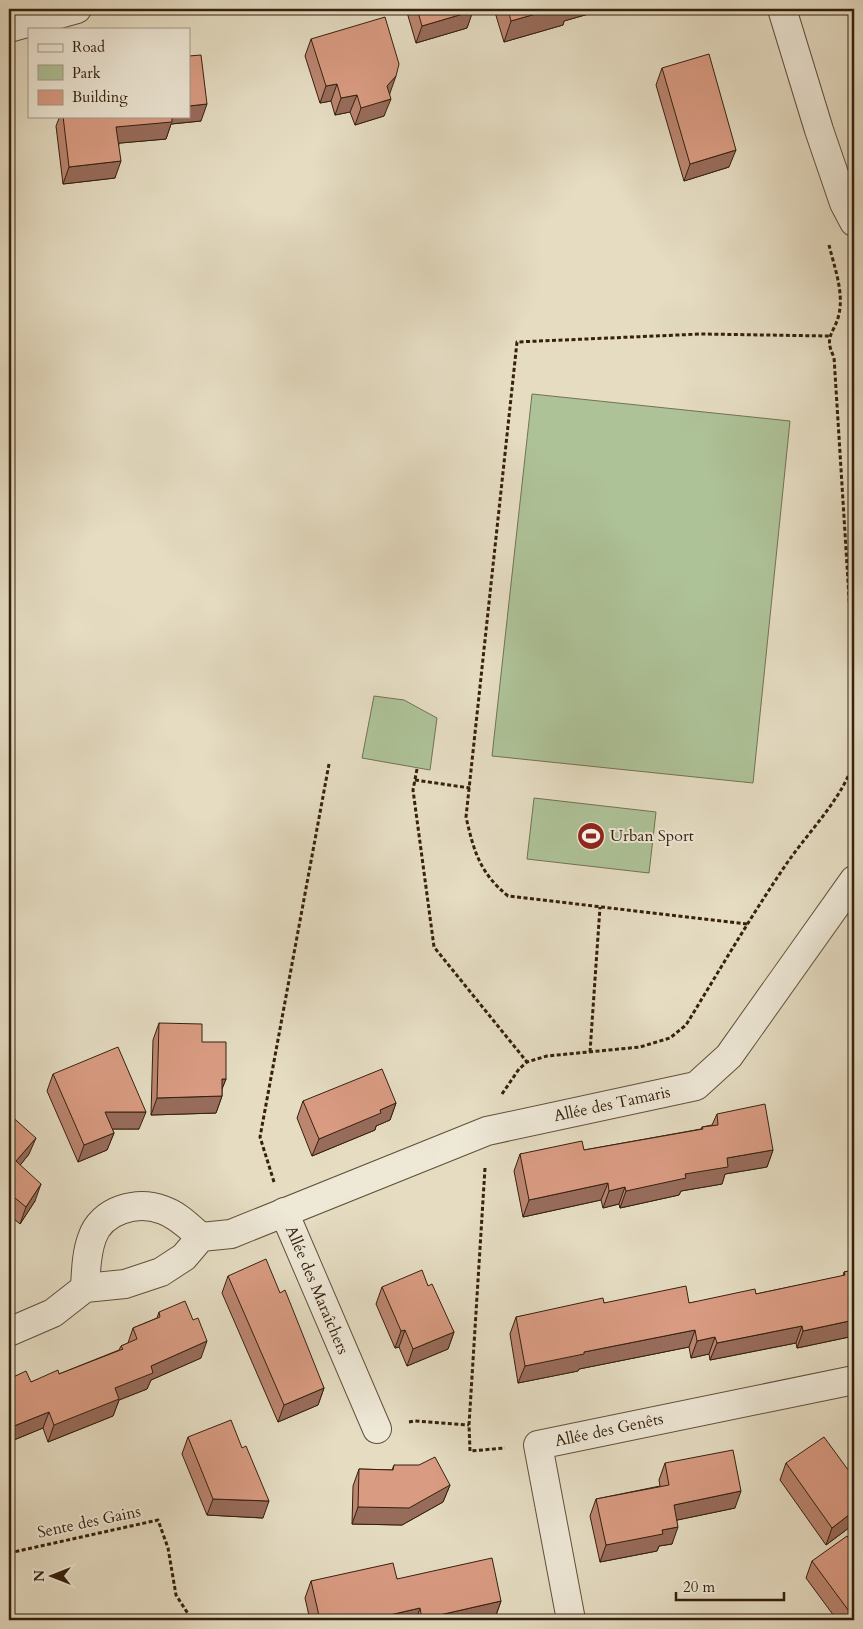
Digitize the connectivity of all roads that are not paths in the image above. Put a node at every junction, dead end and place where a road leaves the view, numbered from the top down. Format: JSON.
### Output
{"nodes":[{"id":1,"x":77,"y":9,"type":"edge"},
{"id":2,"x":782,"y":9,"type":"edge"},
{"id":3,"x":9,"y":28,"type":"edge"},
{"id":4,"x":854,"y":222,"type":"edge"},
{"id":5,"x":854,"y":880,"type":"edge"},
{"id":6,"x":284,"y":1212,"type":"junction"},
{"id":7,"x":201,"y":1237,"type":"junction"},
{"id":8,"x":85,"y":1288,"type":"junction"},
{"id":9,"x":9,"y":1332,"type":"edge"},
{"id":10,"x":854,"y":1380,"type":"edge"},
{"id":11,"x":377,"y":1429,"type":"road end"},
{"id":12,"x":571,"y":1620,"type":"edge"}],
"edges":[{"from":1,"to":3,"type":"street"},
{"from":2,"to":4,"type":"street"},
{"from":5,"to":6,"type":"street","name":"Allée des Tamaris"},
{"from":6,"to":7,"type":"street","name":"Allée des Maraîchers"},
{"from":6,"to":11,"type":"street","name":"Allée des Maraîchers"},
{"from":7,"to":8,"type":"street"},
{"from":7,"to":8,"type":"street"},
{"from":8,"to":9,"type":"street"},
{"from":10,"to":12,"type":"street","name":"Allée des Genêts"}]}
